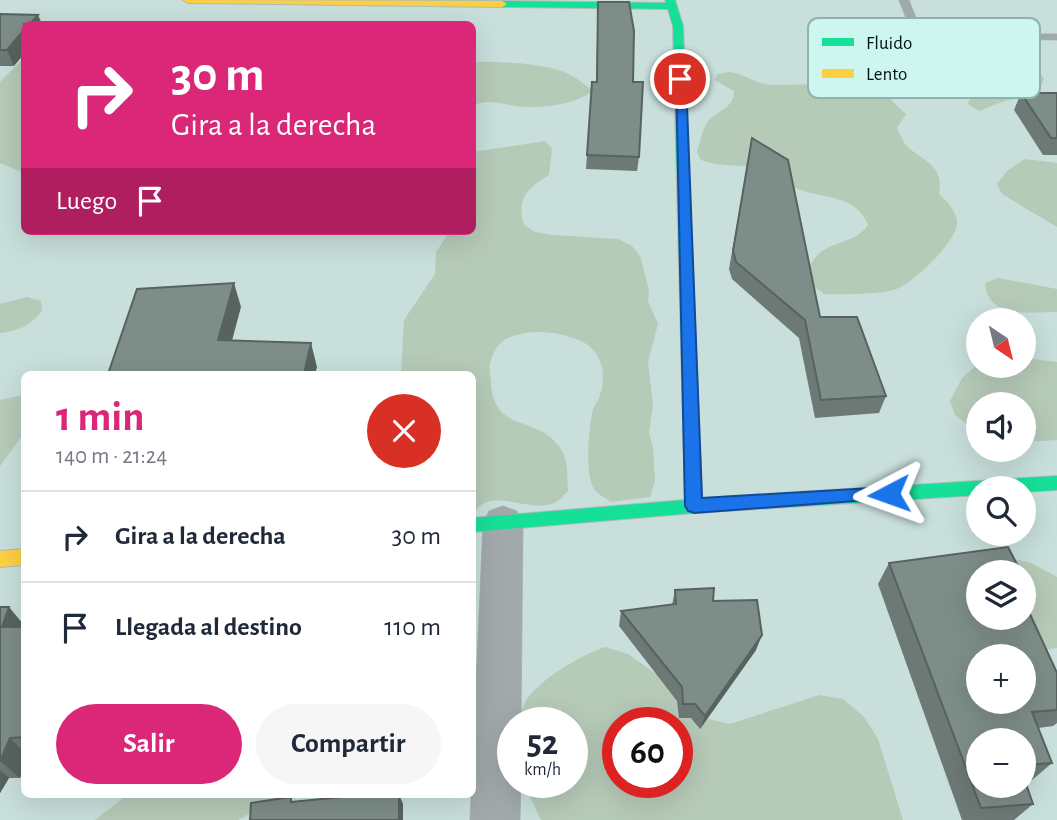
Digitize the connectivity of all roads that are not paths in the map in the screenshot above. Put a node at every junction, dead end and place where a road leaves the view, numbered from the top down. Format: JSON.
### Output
{"nodes":[{"id":1,"x":188,"y":0,"type":"edge"},
{"id":2,"x":904,"y":0,"type":"edge"},
{"id":3,"x":671,"y":3,"type":"edge"},
{"id":4,"x":911,"y":18,"type":"edge"},
{"id":5,"x":1057,"y":483,"type":"edge"},
{"id":6,"x":694,"y":506,"type":"junction"},
{"id":7,"x":488,"y":524,"type":"edge"},
{"id":8,"x":21,"y":558,"type":"edge"},
{"id":9,"x":0,"y":559,"type":"edge"},
{"id":10,"x":495,"y":820,"type":"edge"}],
"edges":[{"from":1,"to":3,"type":"street"},
{"from":2,"to":4,"type":"lane"},
{"from":3,"to":6,"type":"street"},
{"from":5,"to":6,"type":"street"},
{"from":6,"to":7,"type":"street"},
{"from":7,"to":10,"type":"street"},
{"from":8,"to":9,"type":"street"}]}
